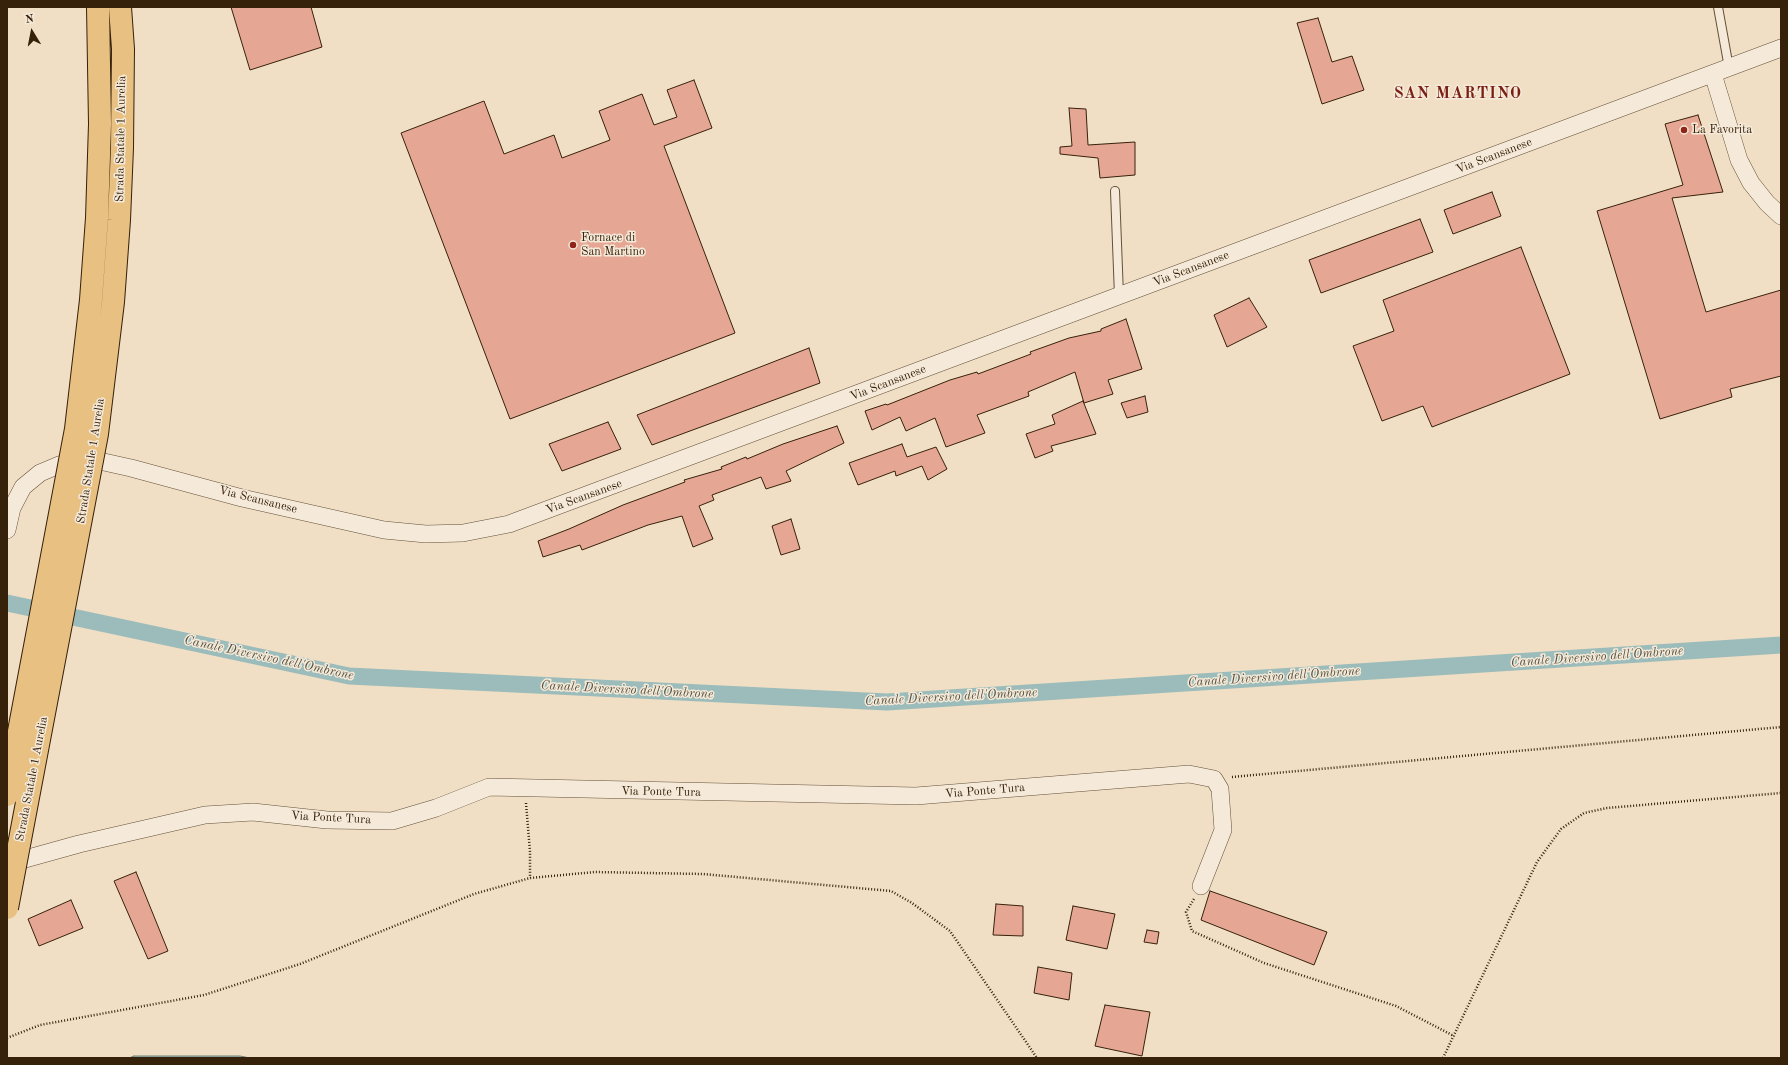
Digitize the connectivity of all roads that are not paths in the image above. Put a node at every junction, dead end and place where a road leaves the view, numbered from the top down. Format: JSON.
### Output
{"nodes":[{"id":1,"x":98,"y":7,"type":"edge"},
{"id":2,"x":120,"y":7,"type":"edge"},
{"id":3,"x":1718,"y":7,"type":"edge"},
{"id":4,"x":1781,"y":48,"type":"edge"},
{"id":5,"x":1729,"y":68,"type":"junction"},
{"id":6,"x":1713,"y":74,"type":"junction"},
{"id":7,"x":1115,"y":191,"type":"dead end"},
{"id":8,"x":1781,"y":216,"type":"edge"},
{"id":9,"x":1119,"y":296,"type":"junction"},
{"id":10,"x":7,"y":530,"type":"edge"},
{"id":11,"x":7,"y":795,"type":"edge"},
{"id":12,"x":7,"y":864,"type":"edge"},
{"id":13,"x":1201,"y":886,"type":"road end"},
{"id":14,"x":7,"y":908,"type":"edge"}],
"edges":[{"from":1,"to":11,"type":"highway","name":"Strada Statale 1 Aurelia","bridge":true},
{"from":2,"to":14,"type":"highway","name":"Strada Statale 1 Aurelia","bridge":true},
{"from":3,"to":5,"type":"lane"},
{"from":4,"to":5,"type":"street","name":"Via Scansanese"},
{"from":5,"to":6,"type":"street","name":"Via Scansanese"},
{"from":6,"to":8,"type":"street"},
{"from":6,"to":9,"type":"street","name":"Via Scansanese"},
{"from":7,"to":9,"type":"lane"},
{"from":9,"to":10,"type":"street","name":"Via Scansanese"},
{"from":12,"to":13,"type":"street","name":"Via Ponte Tura"}]}
